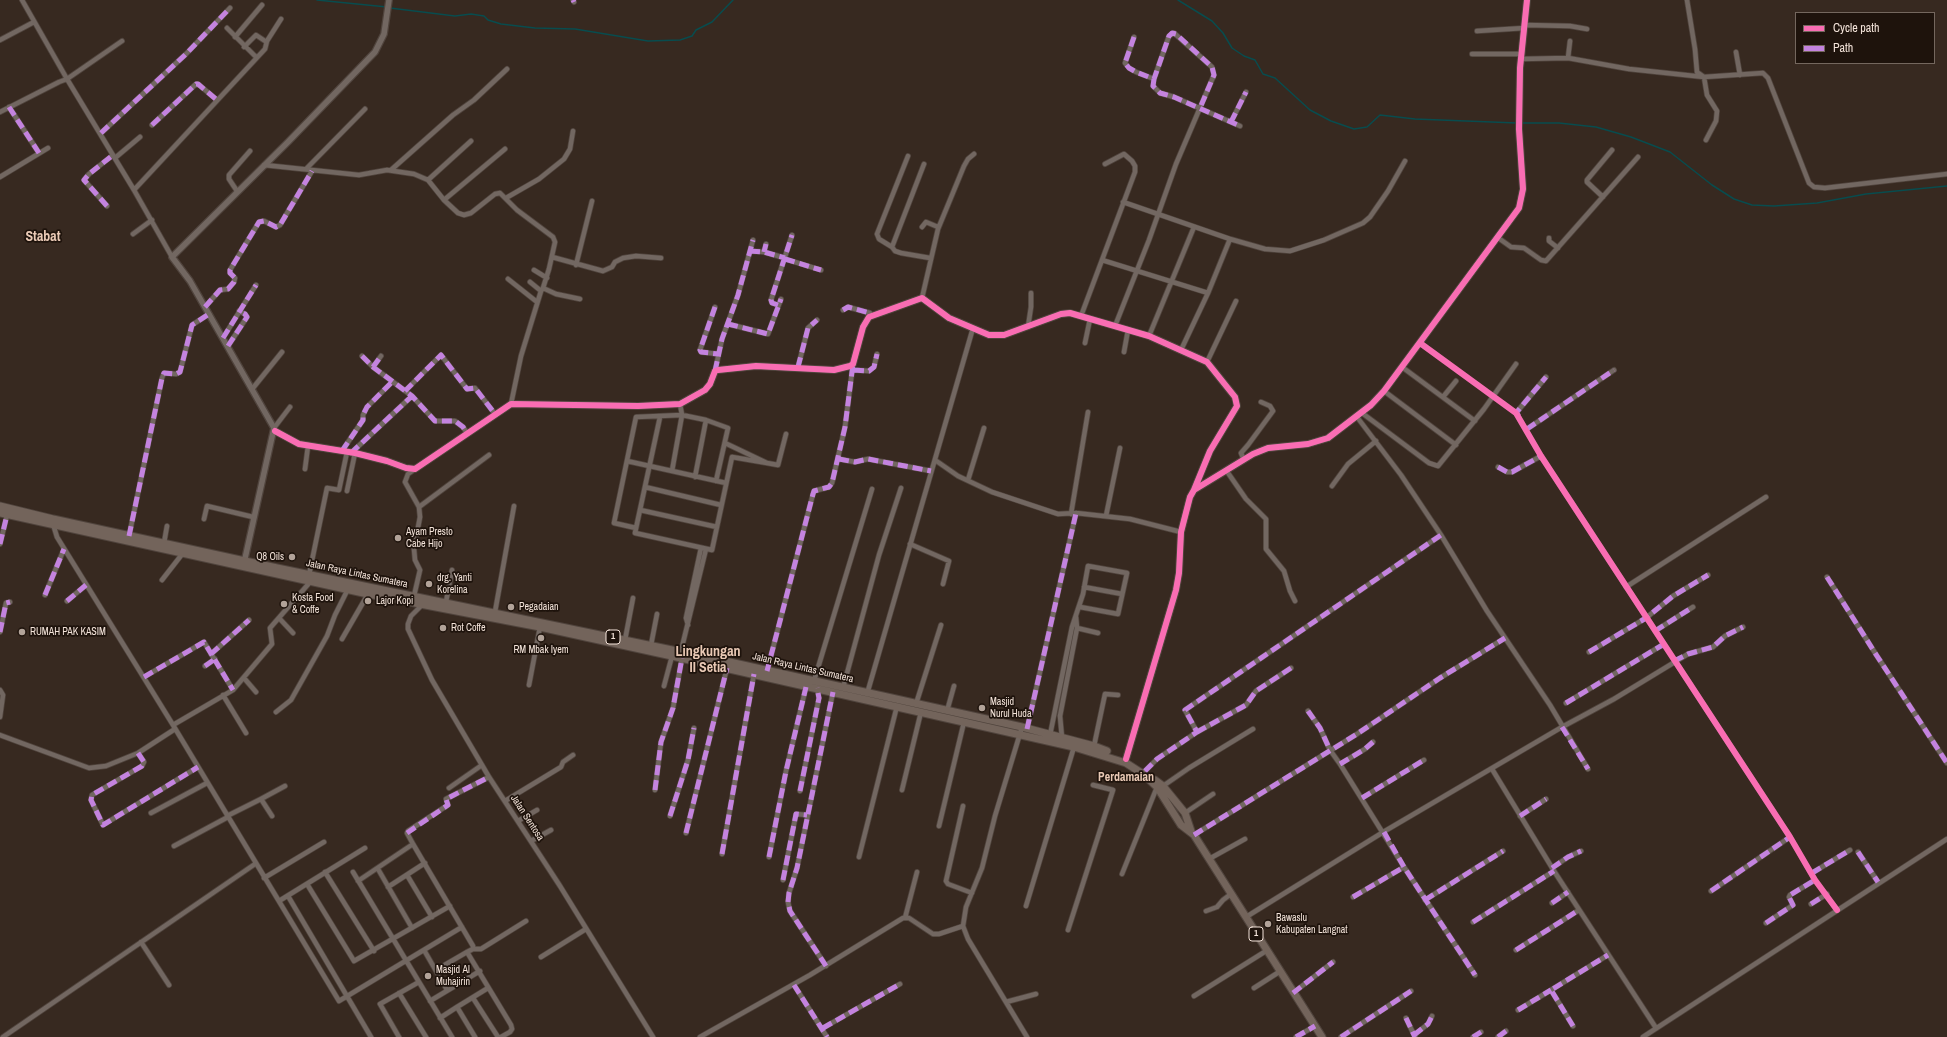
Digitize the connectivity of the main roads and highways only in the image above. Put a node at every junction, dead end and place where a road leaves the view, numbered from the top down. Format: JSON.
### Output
{"nodes":[{"id":1,"x":0,"y":506,"type":"edge"},
{"id":2,"x":4,"y":514,"type":"edge"},
{"id":3,"x":53,"y":522,"type":"junction"},
{"id":4,"x":244,"y":563,"type":"junction"},
{"id":5,"x":310,"y":578,"type":"junction"},
{"id":6,"x":682,"y":655,"type":"junction"},
{"id":7,"x":816,"y":685,"type":"junction"},
{"id":8,"x":867,"y":696,"type":"junction"},
{"id":9,"x":1023,"y":730,"type":"junction"},
{"id":10,"x":1160,"y":787,"type":"junction"},
{"id":11,"x":1192,"y":833,"type":"junction"},
{"id":12,"x":1322,"y":1037,"type":"edge"}],
"edges":[{"from":1,"to":3,"type":"highway","name":"Jalan Raya Lintas Sumatera","number":"1"},
{"from":2,"to":3,"type":"highway","name":"Jalan Raya Lintas Sumatera","number":"1"},
{"from":3,"to":4,"type":"highway","name":"Jalan Raya Lintas Sumatera","number":"1"},
{"from":3,"to":4,"type":"highway","name":"Jalan Raya Lintas Sumatera","number":"1"},
{"from":4,"to":5,"type":"highway","name":"Jalan Raya Lintas Sumatera","number":"1"},
{"from":5,"to":6,"type":"highway","name":"Jalan Raya Lintas Sumatera","number":"1"},
{"from":5,"to":6,"type":"highway","name":"Jalan Raya Lintas Sumatera","number":"1"},
{"from":6,"to":7,"type":"highway","name":"Jalan Raya Lintas Sumatera","number":"1"},
{"from":6,"to":7,"type":"highway","name":"Jalan Raya Lintas Sumatera","number":"1"},
{"from":7,"to":8,"type":"highway","name":"Jalan Raya Lintas Sumatera","number":"1"},
{"from":7,"to":8,"type":"highway","name":"Jalan Raya Lintas Sumatera","number":"1"},
{"from":8,"to":9,"type":"highway","name":"Jalan Raya Lintas Sumatera","number":"1"},
{"from":8,"to":9,"type":"highway","name":"Jalan Raya Lintas Sumatera","number":"1"},
{"from":9,"to":10,"type":"highway","name":"Jalan Raya Lintas Sumatera","number":"1"},
{"from":9,"to":10,"type":"highway","name":"Jalan Raya Lintas Sumatera","number":"1"},
{"from":10,"to":11,"type":"highway","name":"Jalan Raya Lintas Sumatera","number":"1"},
{"from":10,"to":11,"type":"highway","name":"Jalan Raya Lintas Sumatera","number":"1"},
{"from":11,"to":12,"type":"highway","name":"Jalan Raya Lintas Sumatera","number":"1"}]}
